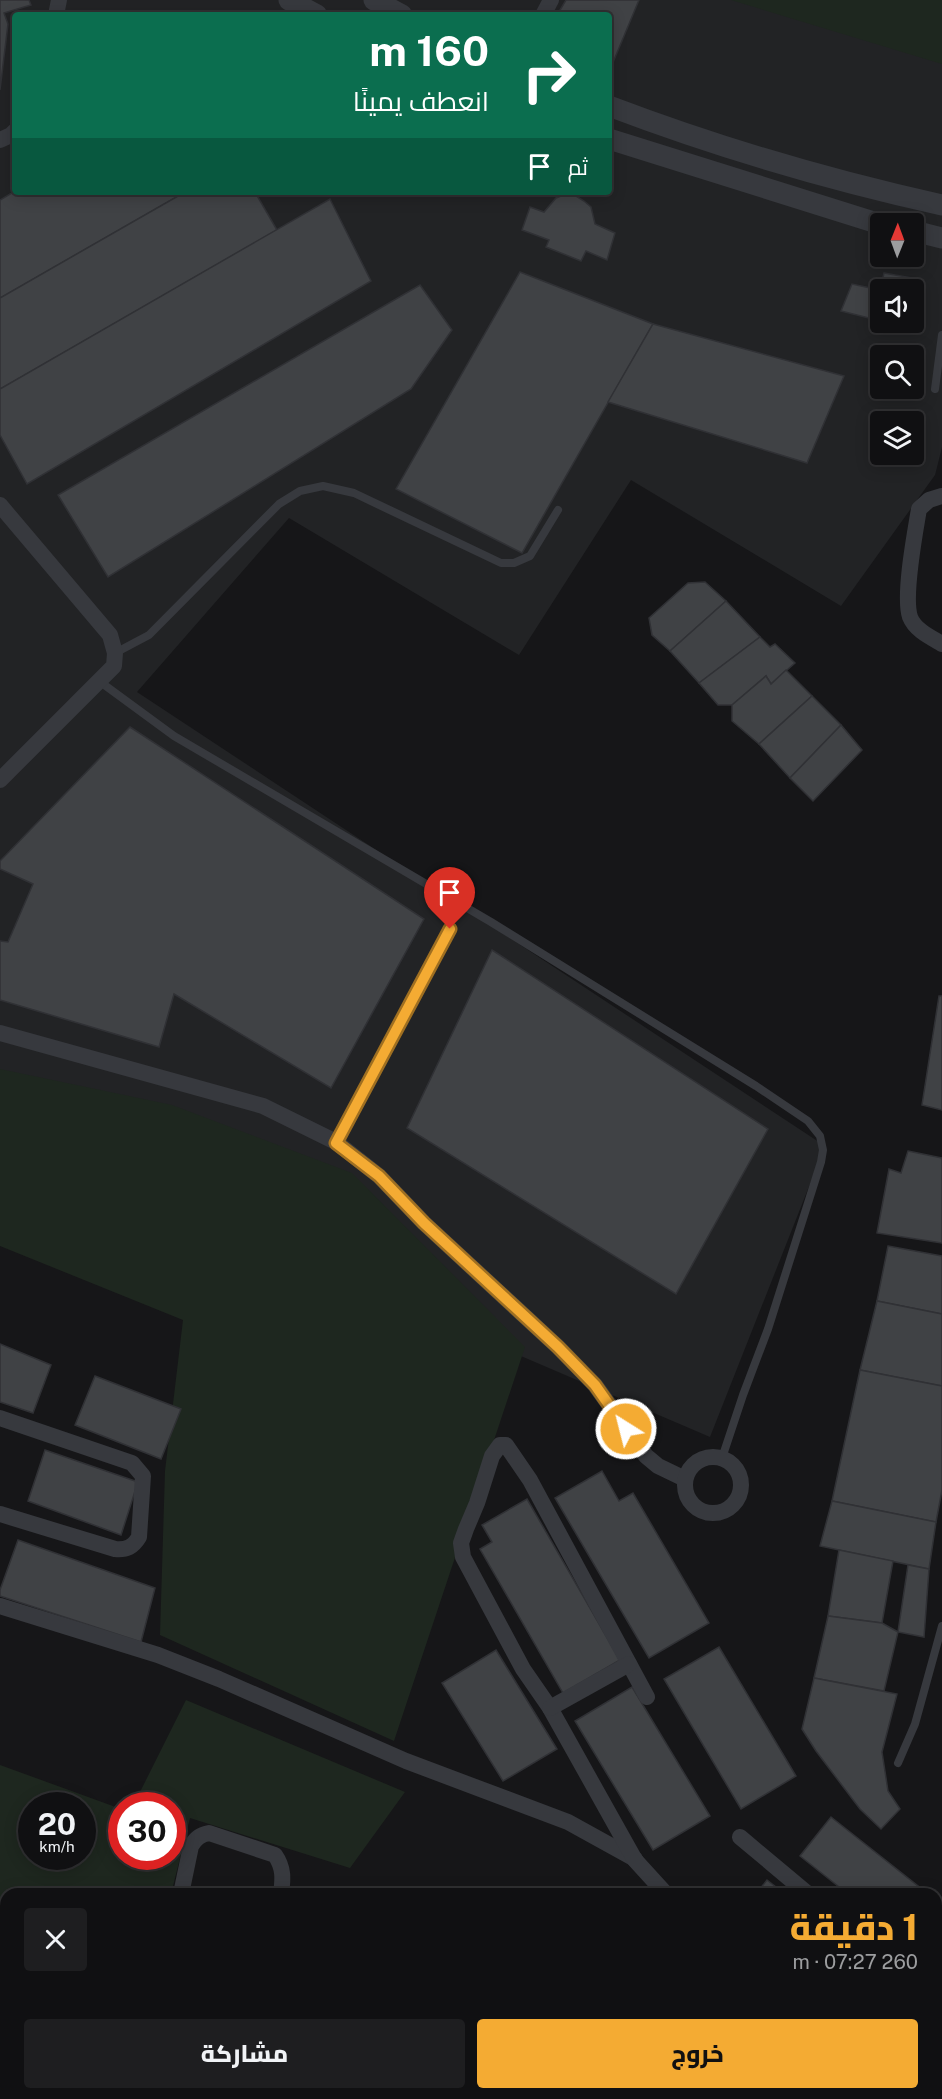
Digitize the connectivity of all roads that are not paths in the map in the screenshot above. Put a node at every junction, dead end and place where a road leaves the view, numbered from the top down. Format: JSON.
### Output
{"nodes":[{"id":1,"x":289,"y":0,"type":"edge"},
{"id":2,"x":374,"y":0,"type":"edge"},
{"id":3,"x":311,"y":12,"type":"edge"},
{"id":4,"x":396,"y":12,"type":"edge"},
{"id":5,"x":612,"y":107,"type":"edge"},
{"id":6,"x":612,"y":140,"type":"edge"},
{"id":7,"x":942,"y":205,"type":"edge"},
{"id":8,"x":870,"y":221,"type":"edge"},
{"id":9,"x":924,"y":234,"type":"edge"},
{"id":10,"x":942,"y":238,"type":"edge"},
{"id":11,"x":942,"y":335,"type":"edge"},
{"id":12,"x":935,"y":389,"type":"dead end"},
{"id":13,"x":942,"y":496,"type":"edge"},
{"id":14,"x":0,"y":505,"type":"edge"},
{"id":15,"x":558,"y":510,"type":"dead end"},
{"id":16,"x":942,"y":644,"type":"edge"},
{"id":17,"x":115,"y":653,"type":"junction"},
{"id":18,"x":99,"y":681,"type":"junction"},
{"id":19,"x":0,"y":780,"type":"edge"},
{"id":20,"x":450,"y":929,"type":"dead end"},
{"id":21,"x":0,"y":1033,"type":"edge"},
{"id":22,"x":336,"y":1143,"type":"junction"},
{"id":23,"x":0,"y":1418,"type":"edge"},
{"id":24,"x":722,"y":1458,"type":"junction"},
{"id":25,"x":685,"y":1479,"type":"junction"},
{"id":26,"x":0,"y":1514,"type":"edge"},
{"id":27,"x":0,"y":1606,"type":"edge"},
{"id":28,"x":942,"y":1626,"type":"edge"},
{"id":29,"x":628,"y":1664,"type":"junction"},
{"id":30,"x":647,"y":1697,"type":"dead end"},
{"id":31,"x":550,"y":1708,"type":"junction"},
{"id":32,"x":898,"y":1763,"type":"dead end"},
{"id":33,"x":740,"y":1837,"type":"dead end"},
{"id":34,"x":635,"y":1860,"type":"junction"},
{"id":35,"x":182,"y":1888,"type":"edge"},
{"id":36,"x":282,"y":1888,"type":"edge"},
{"id":37,"x":661,"y":1888,"type":"edge"},
{"id":38,"x":801,"y":1888,"type":"edge"}],
"edges":[{"from":1,"to":3,"type":"street"},
{"from":2,"to":4,"type":"street"},
{"from":5,"to":7,"type":"street"},
{"from":6,"to":8,"type":"street"},
{"from":9,"to":10,"type":"street"},
{"from":11,"to":12,"type":"lane"},
{"from":13,"to":16,"type":"street"},
{"from":14,"to":17,"type":"street"},
{"from":15,"to":17,"type":"lane"},
{"from":17,"to":18,"type":"street"},
{"from":18,"to":19,"type":"street"},
{"from":18,"to":24,"type":"lane"},
{"from":20,"to":22,"type":"lane"},
{"from":21,"to":22,"type":"street"},
{"from":22,"to":25,"type":"street"},
{"from":23,"to":26,"type":"street"},
{"from":24,"to":25,"type":"street"},
{"from":24,"to":25,"type":"street"},
{"from":27,"to":34,"type":"street"},
{"from":28,"to":32,"type":"lane"},
{"from":29,"to":30,"type":"street"},
{"from":29,"to":31,"type":"street"},
{"from":29,"to":31,"type":"street"},
{"from":31,"to":34,"type":"street"},
{"from":33,"to":38,"type":"street"},
{"from":34,"to":37,"type":"street"},
{"from":35,"to":36,"type":"street"}]}
